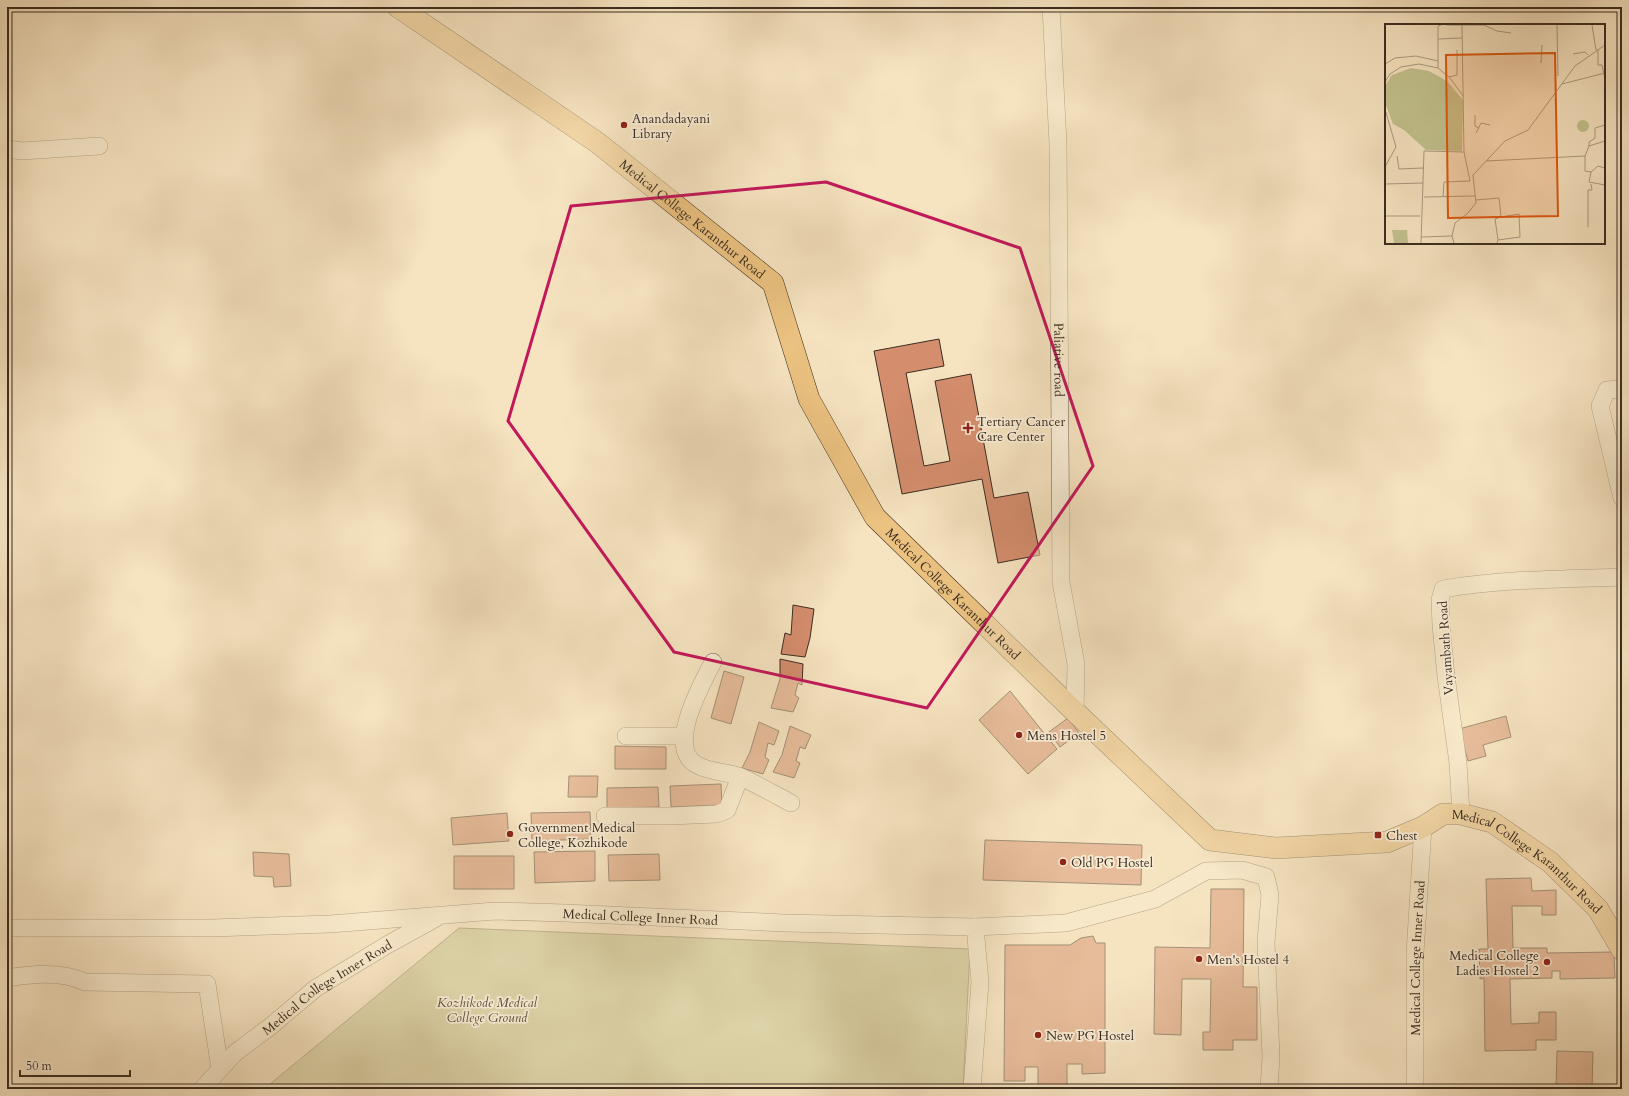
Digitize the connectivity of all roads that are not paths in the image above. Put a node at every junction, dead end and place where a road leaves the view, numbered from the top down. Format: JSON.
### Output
{"nodes":[{"id":1,"x":398,"y":7,"type":"edge"},
{"id":2,"x":1051,"y":7,"type":"edge"},
{"id":3,"x":99,"y":146,"type":"dead end"},
{"id":4,"x":7,"y":149,"type":"edge"},
{"id":5,"x":1622,"y":389,"type":"edge"},
{"id":6,"x":1622,"y":498,"type":"edge"},
{"id":7,"x":1622,"y":577,"type":"edge"},
{"id":8,"x":713,"y":662,"type":"dead end"},
{"id":9,"x":1074,"y":711,"type":"junction"},
{"id":10,"x":626,"y":736,"type":"dead end"},
{"id":11,"x":685,"y":736,"type":"junction"},
{"id":12,"x":740,"y":777,"type":"junction"},
{"id":13,"x":791,"y":803,"type":"dead end"},
{"id":14,"x":1461,"y":814,"type":"junction"},
{"id":15,"x":605,"y":816,"type":"dead end"},
{"id":16,"x":1423,"y":827,"type":"junction"},
{"id":17,"x":441,"y":915,"type":"junction"},
{"id":18,"x":975,"y":926,"type":"junction"},
{"id":19,"x":7,"y":928,"type":"edge"},
{"id":20,"x":1622,"y":950,"type":"edge"},
{"id":21,"x":7,"y":978,"type":"edge"},
{"id":22,"x":220,"y":1069,"type":"junction"},
{"id":23,"x":202,"y":1089,"type":"edge"},
{"id":24,"x":972,"y":1089,"type":"edge"},
{"id":25,"x":1269,"y":1089,"type":"edge"},
{"id":26,"x":1415,"y":1089,"type":"edge"}],
"edges":[{"from":1,"to":9,"type":"main road","name":"Medical College Karanthur Road"},
{"from":2,"to":9,"type":"street","name":"Paliative road"},
{"from":3,"to":4,"type":"street"},
{"from":5,"to":6,"type":"street"},
{"from":7,"to":14,"type":"street","name":"Vayambath Road"},
{"from":8,"to":11,"type":"street"},
{"from":9,"to":16,"type":"main road","name":"Medical College Karanthur Road"},
{"from":10,"to":11,"type":"street"},
{"from":11,"to":12,"type":"street"},
{"from":12,"to":13,"type":"street"},
{"from":12,"to":15,"type":"street"},
{"from":14,"to":16,"type":"main road","name":"Medical College Karanthur Road"},
{"from":14,"to":20,"type":"main road","name":"Medical College Karanthur Road"},
{"from":16,"to":26,"type":"street","name":"Medical College Inner Road"},
{"from":17,"to":18,"type":"street","name":"Medical College Inner Road"},
{"from":17,"to":19,"type":"street"},
{"from":17,"to":22,"type":"street","name":"Medical College Inner Road"},
{"from":18,"to":24,"type":"street"},
{"from":18,"to":25,"type":"street","name":"Medical College Inner Road"},
{"from":21,"to":22,"type":"street"},
{"from":22,"to":23,"type":"street","name":"Medical College Inner Road"}]}
